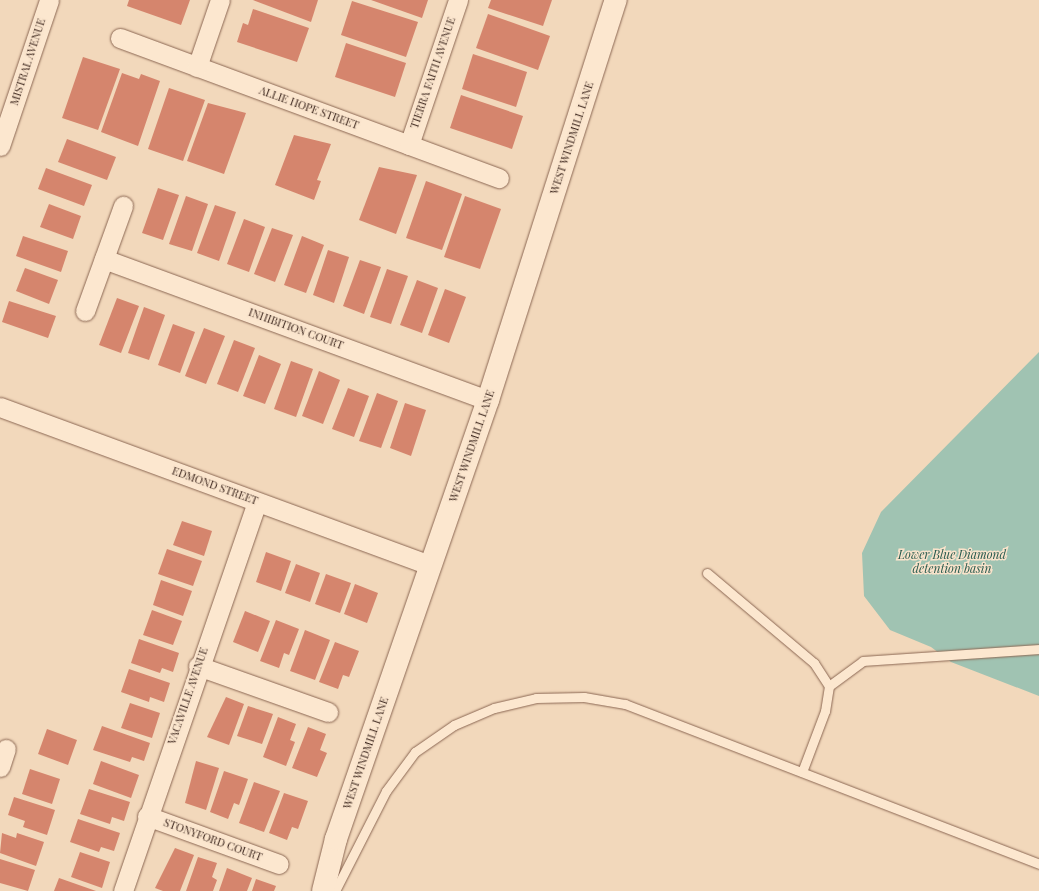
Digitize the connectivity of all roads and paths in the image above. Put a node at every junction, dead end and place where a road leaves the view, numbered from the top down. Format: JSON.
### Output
{"nodes":[{"id":1,"x":49,"y":0,"type":"edge"},
{"id":2,"x":220,"y":0,"type":"edge"},
{"id":3,"x":458,"y":0,"type":"edge"},
{"id":4,"x":616,"y":0,"type":"edge"},
{"id":5,"x":120,"y":38,"type":"dead end"},
{"id":6,"x":197,"y":67,"type":"junction"},
{"id":7,"x":409,"y":145,"type":"junction"},
{"id":8,"x":0,"y":146,"type":"edge"},
{"id":9,"x":499,"y":178,"type":"dead end"},
{"id":10,"x":123,"y":206,"type":"dead end"},
{"id":11,"x":104,"y":259,"type":"junction"},
{"id":12,"x":85,"y":311,"type":"dead end"},
{"id":13,"x":488,"y":400,"type":"junction"},
{"id":14,"x":0,"y":407,"type":"edge"},
{"id":15,"x":257,"y":502,"type":"junction"},
{"id":16,"x":431,"y":566,"type":"junction"},
{"id":17,"x":707,"y":573,"type":"dead end"},
{"id":18,"x":1039,"y":649,"type":"edge"},
{"id":19,"x":198,"y":666,"type":"junction"},
{"id":20,"x":829,"y":686,"type":"junction"},
{"id":21,"x":328,"y":712,"type":"dead end"},
{"id":22,"x":6,"y":749,"type":"dead end"},
{"id":23,"x":0,"y":767,"type":"edge"},
{"id":24,"x":802,"y":772,"type":"junction"},
{"id":25,"x":147,"y":816,"type":"junction"},
{"id":26,"x":279,"y":864,"type":"dead end"},
{"id":27,"x":1039,"y":864,"type":"edge"},
{"id":28,"x":123,"y":891,"type":"edge"},
{"id":29,"x":323,"y":891,"type":"edge"},
{"id":30,"x":335,"y":891,"type":"edge"}],
"edges":[{"from":1,"to":8,"type":"street","name":"MISTRAL AVENUE"},
{"from":2,"to":6,"type":"street"},
{"from":3,"to":7,"type":"street","name":"TIERRA FAITH AVENUE"},
{"from":4,"to":13,"type":"street","name":"WEST WINDMILL LANE"},
{"from":5,"to":6,"type":"street","name":"ALLIE HOPE STREET"},
{"from":6,"to":7,"type":"street","name":"ALLIE HOPE STREET"},
{"from":7,"to":9,"type":"street","name":"ALLIE HOPE STREET"},
{"from":10,"to":11,"type":"street"},
{"from":11,"to":12,"type":"street"},
{"from":11,"to":13,"type":"street","name":"INHIBITION COURT"},
{"from":13,"to":16,"type":"street","name":"WEST WINDMILL LANE"},
{"from":14,"to":15,"type":"street","name":"EDMOND STREET"},
{"from":15,"to":16,"type":"street","name":"EDMOND STREET"},
{"from":15,"to":19,"type":"street","name":"VACAVILLE AVENUE"},
{"from":16,"to":29,"type":"street","name":"WEST WINDMILL LANE"},
{"from":17,"to":20,"type":"lane"},
{"from":18,"to":20,"type":"lane"},
{"from":19,"to":21,"type":"street"},
{"from":19,"to":25,"type":"street","name":"VACAVILLE AVENUE"},
{"from":20,"to":24,"type":"lane"},
{"from":22,"to":23,"type":"street"},
{"from":24,"to":27,"type":"lane"},
{"from":24,"to":30,"type":"lane"},
{"from":25,"to":26,"type":"street","name":"STONYFORD COURT"},
{"from":25,"to":28,"type":"street","name":"VACAVILLE AVENUE"}]}
